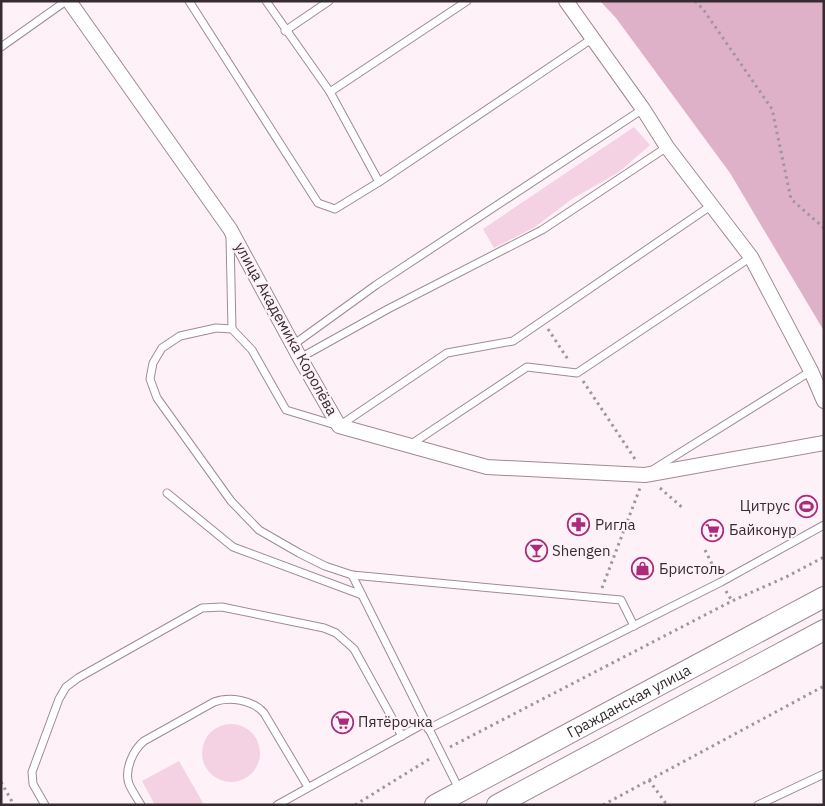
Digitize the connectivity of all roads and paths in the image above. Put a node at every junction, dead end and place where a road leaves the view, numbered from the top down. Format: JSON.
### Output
{"nodes":[{"id":1,"x":68,"y":1,"type":"edge"},
{"id":2,"x":189,"y":1,"type":"edge"},
{"id":3,"x":266,"y":1,"type":"edge"},
{"id":4,"x":329,"y":1,"type":"edge"},
{"id":5,"x":467,"y":1,"type":"edge"},
{"id":6,"x":566,"y":1,"type":"edge"},
{"id":7,"x":695,"y":1,"type":"edge"},
{"id":8,"x":285,"y":31,"type":"junction"},
{"id":9,"x":594,"y":38,"type":"junction"},
{"id":10,"x":1,"y":47,"type":"edge"},
{"id":11,"x":330,"y":92,"type":"junction"},
{"id":12,"x":643,"y":109,"type":"junction"},
{"id":13,"x":667,"y":147,"type":"junction"},
{"id":14,"x":379,"y":182,"type":"junction"},
{"id":15,"x":712,"y":205,"type":"junction"},
{"id":16,"x":824,"y":228,"type":"edge"},
{"id":17,"x":230,"y":229,"type":"junction"},
{"id":18,"x":751,"y":257,"type":"junction"},
{"id":19,"x":542,"y":320,"type":"junction"},
{"id":20,"x":232,"y":329,"type":"junction"},
{"id":21,"x":293,"y":345,"type":"junction"},
{"id":22,"x":300,"y":358,"type":"junction"},
{"id":23,"x":811,"y":371,"type":"junction"},
{"id":24,"x":577,"y":373,"type":"junction"},
{"id":25,"x":824,"y":401,"type":"edge"},
{"id":26,"x":340,"y":426,"type":"junction"},
{"id":27,"x":824,"y":443,"type":"edge"},
{"id":28,"x":410,"y":445,"type":"junction"},
{"id":29,"x":645,"y":475,"type":"junction"},
{"id":30,"x":167,"y":493,"type":"dead end"},
{"id":31,"x":684,"y":509,"type":"dead end"},
{"id":32,"x":824,"y":525,"type":"edge"},
{"id":33,"x":824,"y":557,"type":"edge"},
{"id":34,"x":352,"y":575,"type":"junction"},
{"id":35,"x":362,"y":595,"type":"junction"},
{"id":36,"x":824,"y":597,"type":"edge"},
{"id":37,"x":598,"y":598,"type":"junction"},
{"id":38,"x":634,"y":626,"type":"junction"},
{"id":39,"x":824,"y":630,"type":"edge"},
{"id":40,"x":824,"y":686,"type":"edge"},
{"id":41,"x":427,"y":726,"type":"junction"},
{"id":42,"x":402,"y":736,"type":"junction"},
{"id":43,"x":440,"y":752,"type":"junction"},
{"id":44,"x":824,"y":774,"type":"edge"},
{"id":45,"x":649,"y":780,"type":"junction"},
{"id":46,"x":1,"y":782,"type":"edge"},
{"id":47,"x":308,"y":787,"type":"junction"},
{"id":48,"x":460,"y":791,"type":"junction"},
{"id":49,"x":14,"y":805,"type":"edge"},
{"id":50,"x":45,"y":805,"type":"edge"},
{"id":51,"x":141,"y":805,"type":"edge"},
{"id":52,"x":277,"y":805,"type":"edge"},
{"id":53,"x":356,"y":805,"type":"edge"},
{"id":54,"x":435,"y":805,"type":"edge"},
{"id":55,"x":497,"y":805,"type":"edge"},
{"id":56,"x":603,"y":805,"type":"edge"},
{"id":57,"x":667,"y":805,"type":"edge"},
{"id":58,"x":758,"y":805,"type":"edge"}],
"edges":[{"from":1,"to":10,"type":"lane"},
{"from":1,"to":17,"type":"street","name":"улица Академика Королёва"},
{"from":2,"to":14,"type":"lane"},
{"from":3,"to":8,"type":"lane"},
{"from":4,"to":8,"type":"lane"},
{"from":5,"to":11,"type":"lane"},
{"from":6,"to":9,"type":"street"},
{"from":7,"to":16,"type":"path"},
{"from":8,"to":11,"type":"lane"},
{"from":9,"to":12,"type":"street"},
{"from":9,"to":14,"type":"lane"},
{"from":11,"to":14,"type":"lane"},
{"from":12,"to":13,"type":"street"},
{"from":12,"to":21,"type":"lane"},
{"from":13,"to":15,"type":"street"},
{"from":13,"to":22,"type":"lane"},
{"from":15,"to":18,"type":"street"},
{"from":15,"to":19,"type":"lane"},
{"from":17,"to":20,"type":"lane"},
{"from":17,"to":21,"type":"street","name":"улица Академика Королёва"},
{"from":18,"to":23,"type":"street"},
{"from":18,"to":24,"type":"lane"},
{"from":19,"to":24,"type":"path"},
{"from":19,"to":26,"type":"lane"},
{"from":20,"to":26,"type":"lane"},
{"from":20,"to":34,"type":"lane"},
{"from":21,"to":22,"type":"street","name":"улица Академика Королёва"},
{"from":22,"to":26,"type":"street","name":"улица Академика Королёва"},
{"from":23,"to":25,"type":"street"},
{"from":23,"to":29,"type":"lane"},
{"from":24,"to":28,"type":"lane"},
{"from":24,"to":29,"type":"path"},
{"from":26,"to":28,"type":"street","name":"улица Академика Королёва"},
{"from":27,"to":29,"type":"street","name":"улица Академика Королёва"},
{"from":28,"to":29,"type":"street","name":"улица Академика Королёва"},
{"from":29,"to":31,"type":"path"},
{"from":29,"to":37,"type":"path"},
{"from":30,"to":35,"type":"lane"},
{"from":32,"to":38,"type":"lane"},
{"from":33,"to":43,"type":"path"},
{"from":34,"to":35,"type":"lane"},
{"from":34,"to":37,"type":"lane"},
{"from":35,"to":41,"type":"lane"},
{"from":36,"to":48,"type":"main road","name":"Гражданская улица"},
{"from":37,"to":38,"type":"lane"},
{"from":38,"to":41,"type":"lane"},
{"from":39,"to":55,"type":"main road","name":"Гражданская улица"},
{"from":40,"to":45,"type":"path"},
{"from":41,"to":42,"type":"lane"},
{"from":41,"to":43,"type":"lane"},
{"from":42,"to":47,"type":"lane"},
{"from":42,"to":50,"type":"lane"},
{"from":43,"to":48,"type":"lane"},
{"from":43,"to":53,"type":"path"},
{"from":44,"to":58,"type":"lane"},
{"from":45,"to":56,"type":"path"},
{"from":45,"to":57,"type":"path"},
{"from":46,"to":49,"type":"path"},
{"from":47,"to":51,"type":"lane"},
{"from":47,"to":52,"type":"lane"},
{"from":48,"to":54,"type":"main road","name":"Гражданская улица"}]}
